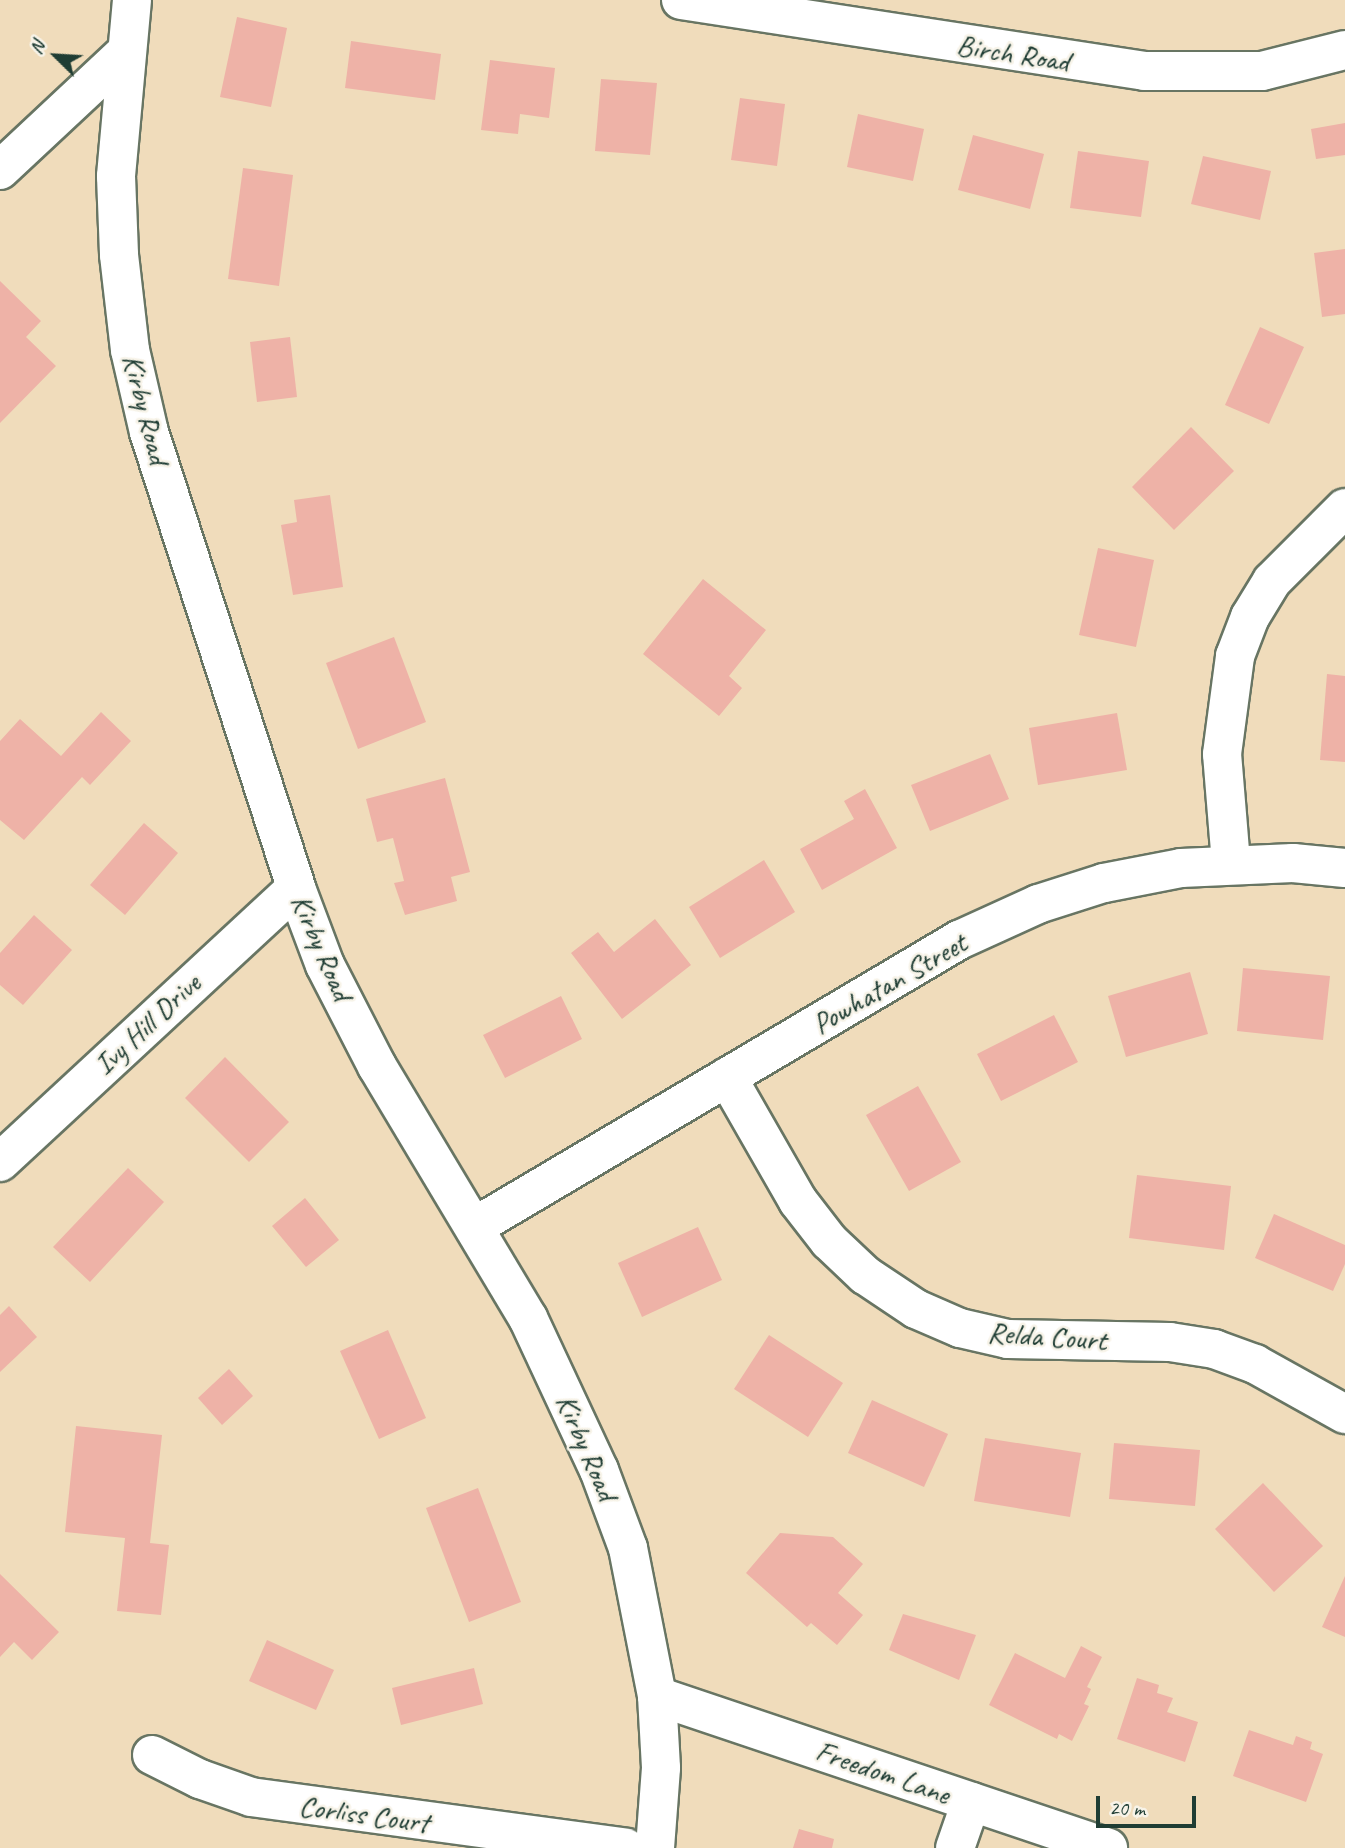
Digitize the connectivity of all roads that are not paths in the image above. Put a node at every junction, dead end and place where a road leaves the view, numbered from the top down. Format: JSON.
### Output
{"nodes":[{"id":1,"x":132,"y":0,"type":"edge"},
{"id":2,"x":681,"y":0,"type":"edge"},
{"id":3,"x":1345,"y":50,"type":"edge"},
{"id":4,"x":126,"y":52,"type":"junction"},
{"id":5,"x":0,"y":170,"type":"edge"},
{"id":6,"x":1345,"y":508,"type":"edge"},
{"id":7,"x":1231,"y":863,"type":"junction"},
{"id":8,"x":1345,"y":868,"type":"edge"},
{"id":9,"x":296,"y":888,"type":"junction"},
{"id":10,"x":727,"y":1077,"type":"junction"},
{"id":11,"x":0,"y":1162,"type":"edge"},
{"id":12,"x":474,"y":1227,"type":"junction"},
{"id":13,"x":1345,"y":1414,"type":"edge"},
{"id":14,"x":657,"y":1696,"type":"junction"},
{"id":15,"x":152,"y":1755,"type":"dead end"},
{"id":16,"x":971,"y":1802,"type":"junction"},
{"id":17,"x":626,"y":1848,"type":"edge"},
{"id":18,"x":655,"y":1848,"type":"edge"},
{"id":19,"x":955,"y":1848,"type":"edge"},
{"id":20,"x":1108,"y":1848,"type":"edge"}],
"edges":[{"from":1,"to":4,"type":"street","name":"Kirby Road"},
{"from":2,"to":3,"type":"street","name":"Birch Road"},
{"from":4,"to":5,"type":"street"},
{"from":4,"to":9,"type":"street","name":"Kirby Road"},
{"from":6,"to":7,"type":"street"},
{"from":7,"to":8,"type":"street","name":"Powhatan Street"},
{"from":7,"to":10,"type":"street","name":"Powhatan Street"},
{"from":9,"to":11,"type":"street","name":"Ivy Hill Drive"},
{"from":9,"to":12,"type":"street","name":"Kirby Road"},
{"from":10,"to":12,"type":"street","name":"Powhatan Street"},
{"from":10,"to":13,"type":"street","name":"Relda Court"},
{"from":12,"to":14,"type":"street","name":"Kirby Road"},
{"from":14,"to":16,"type":"street","name":"Freedom Lane"},
{"from":14,"to":18,"type":"street","name":"Kirby Road"},
{"from":15,"to":17,"type":"street","name":"Corliss Court"},
{"from":16,"to":19,"type":"street"},
{"from":16,"to":20,"type":"street","name":"Freedom Lane"}]}
